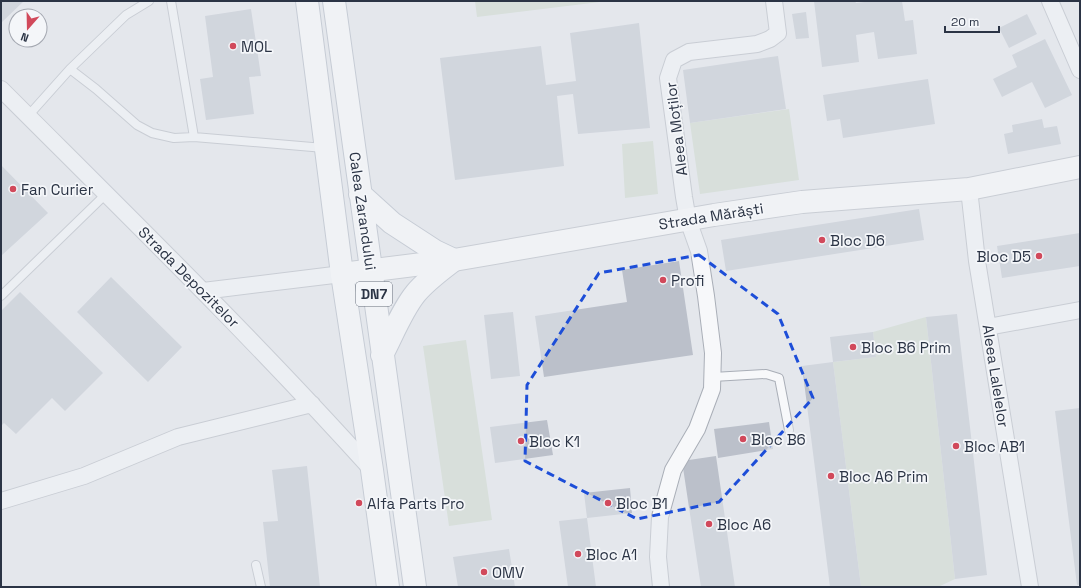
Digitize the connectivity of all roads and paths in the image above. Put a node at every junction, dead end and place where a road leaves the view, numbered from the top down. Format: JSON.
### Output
{"nodes":[{"id":1,"x":149,"y":1,"type":"edge"},
{"id":2,"x":171,"y":1,"type":"edge"},
{"id":3,"x":307,"y":1,"type":"edge"},
{"id":4,"x":334,"y":1,"type":"edge"},
{"id":5,"x":774,"y":1,"type":"edge"},
{"id":6,"x":1050,"y":1,"type":"edge"},
{"id":7,"x":70,"y":69,"type":"junction"},
{"id":8,"x":1080,"y":70,"type":"edge"},
{"id":9,"x":1,"y":89,"type":"edge"},
{"id":10,"x":28,"y":116,"type":"junction"},
{"id":11,"x":194,"y":137,"type":"junction"},
{"id":12,"x":326,"y":148,"type":"junction"},
{"id":13,"x":1080,"y":167,"type":"edge"},
{"id":14,"x":968,"y":189,"type":"junction"},
{"id":15,"x":106,"y":194,"type":"junction"},
{"id":16,"x":360,"y":194,"type":"junction"},
{"id":17,"x":688,"y":220,"type":"junction"},
{"id":18,"x":454,"y":260,"type":"junction"},
{"id":19,"x":371,"y":270,"type":"junction"},
{"id":20,"x":342,"y":274,"type":"junction"},
{"id":21,"x":203,"y":291,"type":"junction"},
{"id":22,"x":1,"y":296,"type":"edge"},
{"id":23,"x":1080,"y":310,"type":"edge"},
{"id":24,"x":988,"y":327,"type":"junction"},
{"id":25,"x":382,"y":355,"type":"junction"},
{"id":26,"x":713,"y":377,"type":"junction"},
{"id":27,"x":312,"y":404,"type":"junction"},
{"id":28,"x":789,"y":430,"type":"dead end"},
{"id":29,"x":372,"y":470,"type":"junction"},
{"id":30,"x":1,"y":501,"type":"edge"},
{"id":31,"x":256,"y":565,"type":"dead end"},
{"id":32,"x":261,"y":587,"type":"edge"},
{"id":33,"x":388,"y":587,"type":"edge"},
{"id":34,"x":415,"y":587,"type":"edge"},
{"id":35,"x":661,"y":587,"type":"edge"},
{"id":36,"x":1030,"y":587,"type":"edge"}],
"edges":[{"from":1,"to":7,"type":"lane"},
{"from":2,"to":11,"type":"lane"},
{"from":3,"to":12,"type":"main road","name":"Calea Zarandului","number":"DN7"},
{"from":4,"to":16,"type":"main road","name":"Calea Zarandului","number":"DN7"},
{"from":5,"to":17,"type":"street","name":"Aleea Moților"},
{"from":6,"to":8,"type":"street"},
{"from":7,"to":10,"type":"lane"},
{"from":7,"to":11,"type":"lane"},
{"from":9,"to":10,"type":"street","name":"Strada Depozitelor"},
{"from":10,"to":15,"type":"street","name":"Strada Depozitelor"},
{"from":11,"to":12,"type":"lane"},
{"from":12,"to":20,"type":"main road","name":"Calea Zarandului","number":"DN7"},
{"from":13,"to":14,"type":"main road","name":"Strada Mărăști"},
{"from":14,"to":17,"type":"main road","name":"Strada Mărăști"},
{"from":14,"to":24,"type":"street","name":"Aleea Lalelelor"},
{"from":15,"to":21,"type":"street","name":"Strada Depozitelor"},
{"from":15,"to":22,"type":"lane"},
{"from":16,"to":18,"type":"main road"},
{"from":16,"to":19,"type":"main road","name":"Calea Zarandului","number":"DN7"},
{"from":17,"to":18,"type":"main road","name":"Strada Mărăști"},
{"from":17,"to":26,"type":"street"},
{"from":18,"to":19,"type":"main road","name":"Strada Mărăști"},
{"from":18,"to":25,"type":"main road"},
{"from":19,"to":20,"type":"main road","name":"Strada Mărăști"},
{"from":19,"to":25,"type":"main road","name":"Calea Zarandului","number":"DN7"},
{"from":20,"to":21,"type":"street"},
{"from":20,"to":29,"type":"main road","name":"Calea Zarandului","number":"DN7"},
{"from":21,"to":27,"type":"street","name":"Strada Depozitelor"},
{"from":23,"to":24,"type":"street"},
{"from":24,"to":36,"type":"street","name":"Aleea Lalelelor"},
{"from":25,"to":34,"type":"main road","name":"Calea Zarandului","number":"DN7"},
{"from":26,"to":28,"type":"lane"},
{"from":26,"to":35,"type":"street"},
{"from":27,"to":29,"type":"street","name":"Strada Depozitelor"},
{"from":27,"to":30,"type":"street"},
{"from":29,"to":33,"type":"main road","name":"Calea Zarandului","number":"DN7"},
{"from":31,"to":32,"type":"lane"}]}
